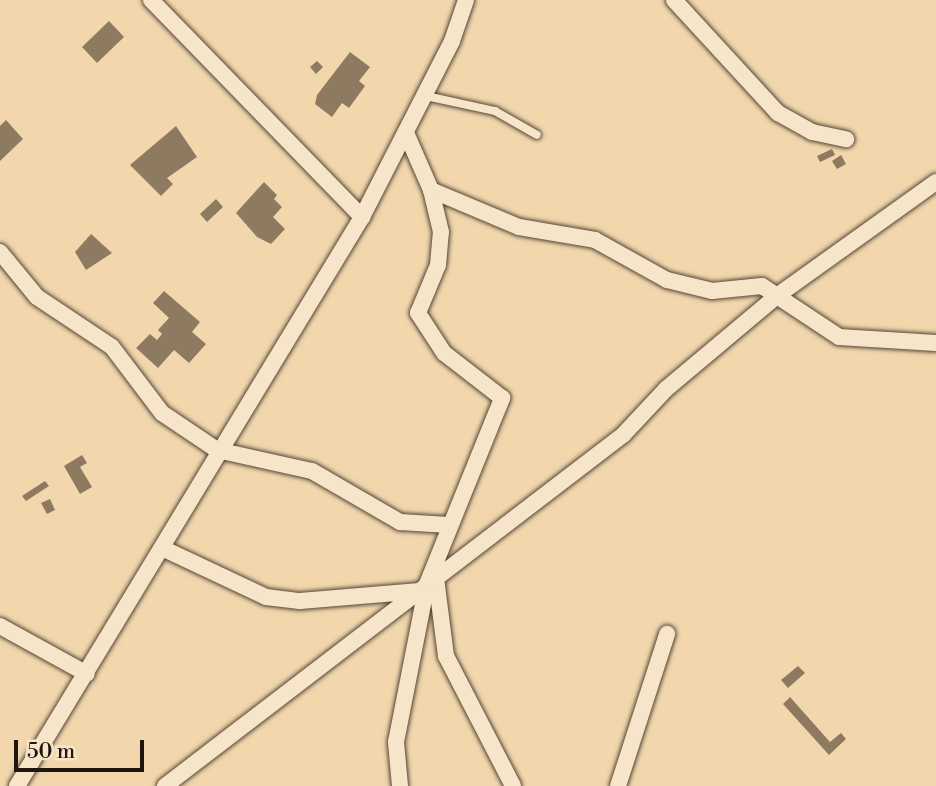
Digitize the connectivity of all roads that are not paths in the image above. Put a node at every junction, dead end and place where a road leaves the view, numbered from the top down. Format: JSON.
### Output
{"nodes":[{"id":1,"x":152,"y":0,"type":"edge"},
{"id":2,"x":674,"y":0,"type":"edge"},
{"id":3,"x":467,"y":1,"type":"edge"},
{"id":4,"x":426,"y":96,"type":"junction"},
{"id":5,"x":407,"y":135,"type":"junction"},
{"id":6,"x":537,"y":135,"type":"dead end"},
{"id":7,"x":846,"y":139,"type":"dead end"},
{"id":8,"x":936,"y":182,"type":"edge"},
{"id":9,"x":431,"y":190,"type":"junction"},
{"id":10,"x":362,"y":217,"type":"junction"},
{"id":11,"x":0,"y":252,"type":"edge"},
{"id":12,"x":778,"y":295,"type":"junction"},
{"id":13,"x":936,"y":343,"type":"edge"},
{"id":14,"x":217,"y":450,"type":"junction"},
{"id":15,"x":449,"y":525,"type":"junction"},
{"id":16,"x":162,"y":548,"type":"junction"},
{"id":17,"x":428,"y":584,"type":"junction"},
{"id":18,"x":0,"y":626,"type":"edge"},
{"id":19,"x":667,"y":634,"type":"dead end"},
{"id":20,"x":87,"y":674,"type":"junction"},
{"id":21,"x":17,"y":786,"type":"edge"},
{"id":22,"x":165,"y":786,"type":"edge"},
{"id":23,"x":400,"y":786,"type":"edge"},
{"id":24,"x":513,"y":786,"type":"edge"},
{"id":25,"x":618,"y":786,"type":"edge"}],
"edges":[{"from":1,"to":10,"type":"street"},
{"from":2,"to":7,"type":"street"},
{"from":3,"to":4,"type":"street"},
{"from":4,"to":5,"type":"street"},
{"from":4,"to":6,"type":"lane"},
{"from":5,"to":9,"type":"street"},
{"from":5,"to":10,"type":"street"},
{"from":8,"to":12,"type":"street"},
{"from":9,"to":12,"type":"street"},
{"from":9,"to":15,"type":"street"},
{"from":10,"to":14,"type":"street"},
{"from":11,"to":14,"type":"street"},
{"from":12,"to":13,"type":"street"},
{"from":12,"to":17,"type":"street"},
{"from":14,"to":15,"type":"street"},
{"from":14,"to":16,"type":"street"},
{"from":15,"to":17,"type":"street"},
{"from":16,"to":17,"type":"street"},
{"from":16,"to":20,"type":"street"},
{"from":17,"to":22,"type":"street"},
{"from":17,"to":23,"type":"street"},
{"from":17,"to":24,"type":"street"},
{"from":18,"to":20,"type":"street"},
{"from":19,"to":25,"type":"street"},
{"from":20,"to":21,"type":"street"}]}
